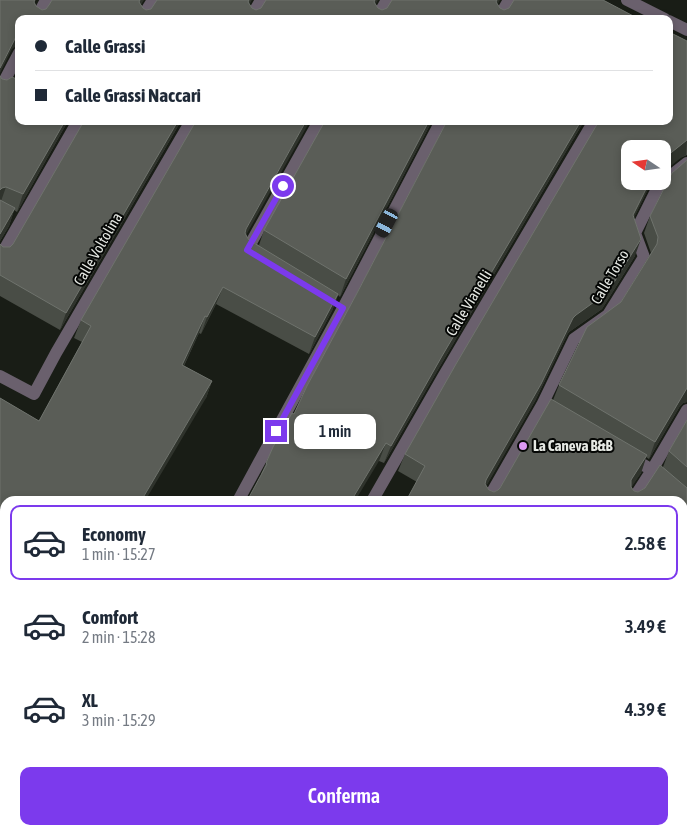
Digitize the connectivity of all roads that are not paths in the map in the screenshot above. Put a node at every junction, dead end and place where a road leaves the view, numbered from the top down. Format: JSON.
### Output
{"nodes":[{"id":1,"x":46,"y":0,"type":"edge"},
{"id":2,"x":152,"y":0,"type":"edge"},
{"id":3,"x":261,"y":0,"type":"edge"},
{"id":4,"x":386,"y":0,"type":"edge"},
{"id":5,"x":509,"y":0,"type":"edge"},
{"id":6,"x":627,"y":0,"type":"edge"},
{"id":7,"x":38,"y":15,"type":"edge"},
{"id":8,"x":143,"y":15,"type":"edge"},
{"id":9,"x":252,"y":15,"type":"edge"},
{"id":10,"x":378,"y":15,"type":"edge"},
{"id":11,"x":500,"y":15,"type":"edge"},
{"id":12,"x":656,"y":15,"type":"edge"},
{"id":13,"x":673,"y":23,"type":"edge"},
{"id":14,"x":687,"y":30,"type":"edge"},
{"id":15,"x":15,"y":63,"type":"edge"},
{"id":16,"x":5,"y":87,"type":"edge"},
{"id":17,"x":73,"y":125,"type":"edge"},
{"id":18,"x":189,"y":125,"type":"edge"},
{"id":19,"x":317,"y":125,"type":"edge"},
{"id":20,"x":439,"y":125,"type":"edge"},
{"id":21,"x":592,"y":125,"type":"edge"},
{"id":22,"x":687,"y":163,"type":"edge"},
{"id":23,"x":6,"y":215,"type":"edge"},
{"id":24,"x":19,"y":222,"type":"junction"},
{"id":25,"x":0,"y":257,"type":"edge"},
{"id":26,"x":260,"y":258,"type":"edge"},
{"id":27,"x":0,"y":376,"type":"edge"},
{"id":28,"x":687,"y":410,"type":"edge"},
{"id":29,"x":618,"y":450,"type":"edge"},
{"id":30,"x":652,"y":470,"type":"junction"},
{"id":31,"x":241,"y":496,"type":"edge"},
{"id":32,"x":375,"y":496,"type":"edge"},
{"id":33,"x":490,"y":496,"type":"edge"},
{"id":34,"x":635,"y":496,"type":"edge"},
{"id":35,"x":682,"y":496,"type":"edge"}],
"edges":[{"from":1,"to":7,"type":"street"},
{"from":2,"to":8,"type":"street"},
{"from":3,"to":9,"type":"street"},
{"from":4,"to":10,"type":"street"},
{"from":5,"to":11,"type":"street"},
{"from":6,"to":12,"type":"street"},
{"from":13,"to":14,"type":"street"},
{"from":15,"to":16,"type":"street"},
{"from":17,"to":24,"type":"street"},
{"from":18,"to":27,"type":"street","name":"Calle Voltolina"},
{"from":19,"to":26,"type":"street"},
{"from":20,"to":31,"type":"street"},
{"from":21,"to":32,"type":"street","name":"Calle Vianelli"},
{"from":22,"to":33,"type":"street","name":"Calle Torso"},
{"from":23,"to":24,"type":"street"},
{"from":24,"to":25,"type":"street"},
{"from":28,"to":30,"type":"street"},
{"from":29,"to":30,"type":"street"},
{"from":30,"to":34,"type":"street"},
{"from":30,"to":35,"type":"street"}]}
